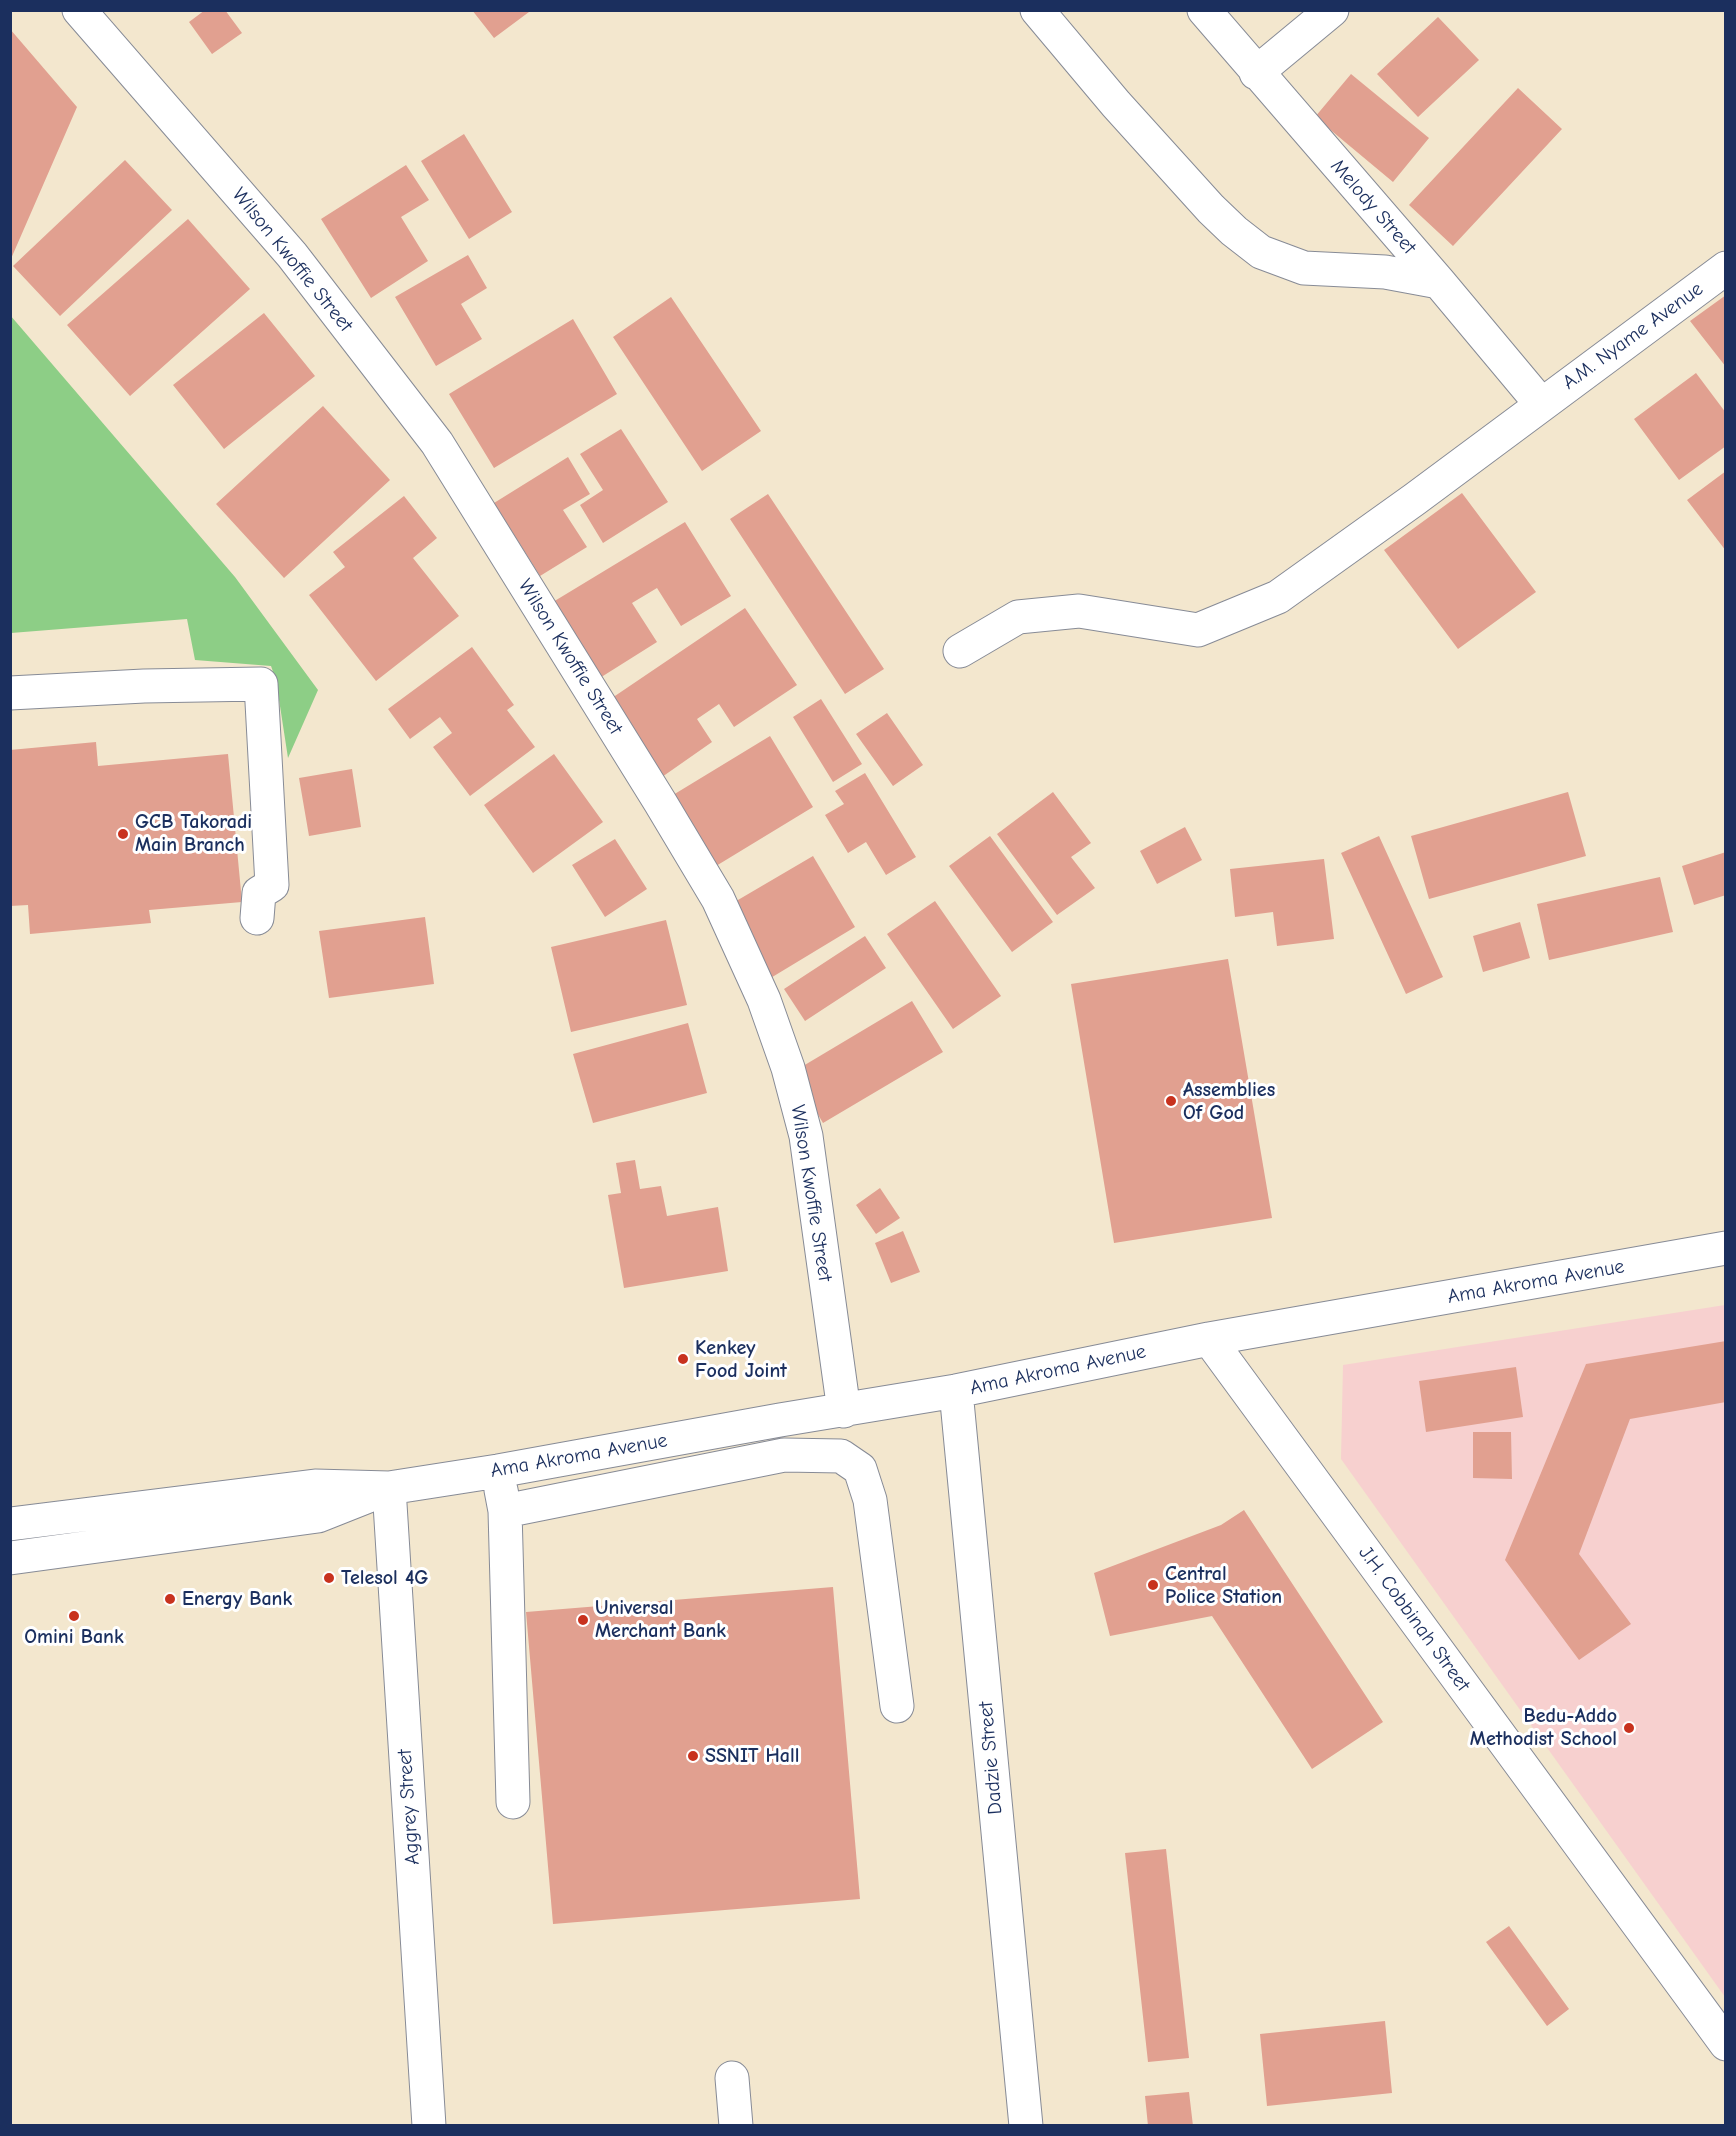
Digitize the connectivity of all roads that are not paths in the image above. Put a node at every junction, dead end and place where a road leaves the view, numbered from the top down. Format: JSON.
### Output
{"nodes":[{"id":1,"x":79,"y":10,"type":"edge"},
{"id":2,"x":1036,"y":10,"type":"edge"},
{"id":3,"x":1204,"y":10,"type":"edge"},
{"id":4,"x":1332,"y":10,"type":"edge"},
{"id":5,"x":1256,"y":73,"type":"junction"},
{"id":6,"x":1725,"y":268,"type":"edge"},
{"id":7,"x":1439,"y":282,"type":"junction"},
{"id":8,"x":1541,"y":404,"type":"junction"},
{"id":9,"x":960,"y":651,"type":"dead end"},
{"id":10,"x":10,"y":693,"type":"edge"},
{"id":11,"x":256,"y":918,"type":"dead end"},
{"id":12,"x":1725,"y":1248,"type":"edge"},
{"id":13,"x":1209,"y":1339,"type":"junction"},
{"id":14,"x":956,"y":1391,"type":"junction"},
{"id":15,"x":844,"y":1411,"type":"junction"},
{"id":16,"x":780,"y":1420,"type":"junction"},
{"id":17,"x":784,"y":1455,"type":"junction"},
{"id":18,"x":498,"y":1471,"type":"junction"},
{"id":19,"x":389,"y":1488,"type":"junction"},
{"id":20,"x":505,"y":1511,"type":"junction"},
{"id":21,"x":10,"y":1524,"type":"edge"},
{"id":22,"x":10,"y":1558,"type":"edge"},
{"id":23,"x":897,"y":1706,"type":"dead end"},
{"id":24,"x":513,"y":1802,"type":"dead end"},
{"id":25,"x":1725,"y":2044,"type":"edge"},
{"id":26,"x":732,"y":2078,"type":"dead end"},
{"id":27,"x":429,"y":2126,"type":"edge"},
{"id":28,"x":736,"y":2126,"type":"edge"},
{"id":29,"x":1026,"y":2126,"type":"edge"}],
"edges":[{"from":1,"to":15,"type":"street","name":"Wilson Kwoffie Street"},
{"from":2,"to":7,"type":"street"},
{"from":3,"to":5,"type":"street","name":"Melody Street"},
{"from":4,"to":5,"type":"street"},
{"from":5,"to":7,"type":"street","name":"Melody Street"},
{"from":6,"to":8,"type":"street","name":"A.M. Nyame Avenue"},
{"from":7,"to":8,"type":"street","name":"Melody Street"},
{"from":8,"to":9,"type":"street","name":"A.M. Nyame Avenue"},
{"from":10,"to":11,"type":"street"},
{"from":12,"to":13,"type":"street","name":"Ama Akroma Avenue"},
{"from":13,"to":14,"type":"street","name":"Ama Akroma Avenue"},
{"from":13,"to":25,"type":"street","name":"J.H. Cobbinah Street"},
{"from":14,"to":15,"type":"street","name":"Ama Akroma Avenue"},
{"from":14,"to":29,"type":"street","name":"Dadzie Street"},
{"from":15,"to":16,"type":"street","name":"Ama Akroma Avenue"},
{"from":16,"to":17,"type":"street"},
{"from":16,"to":18,"type":"street","name":"Ama Akroma Avenue"},
{"from":17,"to":20,"type":"street"},
{"from":17,"to":23,"type":"street"},
{"from":18,"to":19,"type":"street","name":"Ama Akroma Avenue"},
{"from":18,"to":20,"type":"street"},
{"from":19,"to":21,"type":"street","name":"Ama Akroma Avenue"},
{"from":19,"to":22,"type":"street","name":"Ama Akroma Avenue"},
{"from":19,"to":27,"type":"street","name":"Aggrey Street"},
{"from":20,"to":24,"type":"street"},
{"from":26,"to":28,"type":"street"}]}
